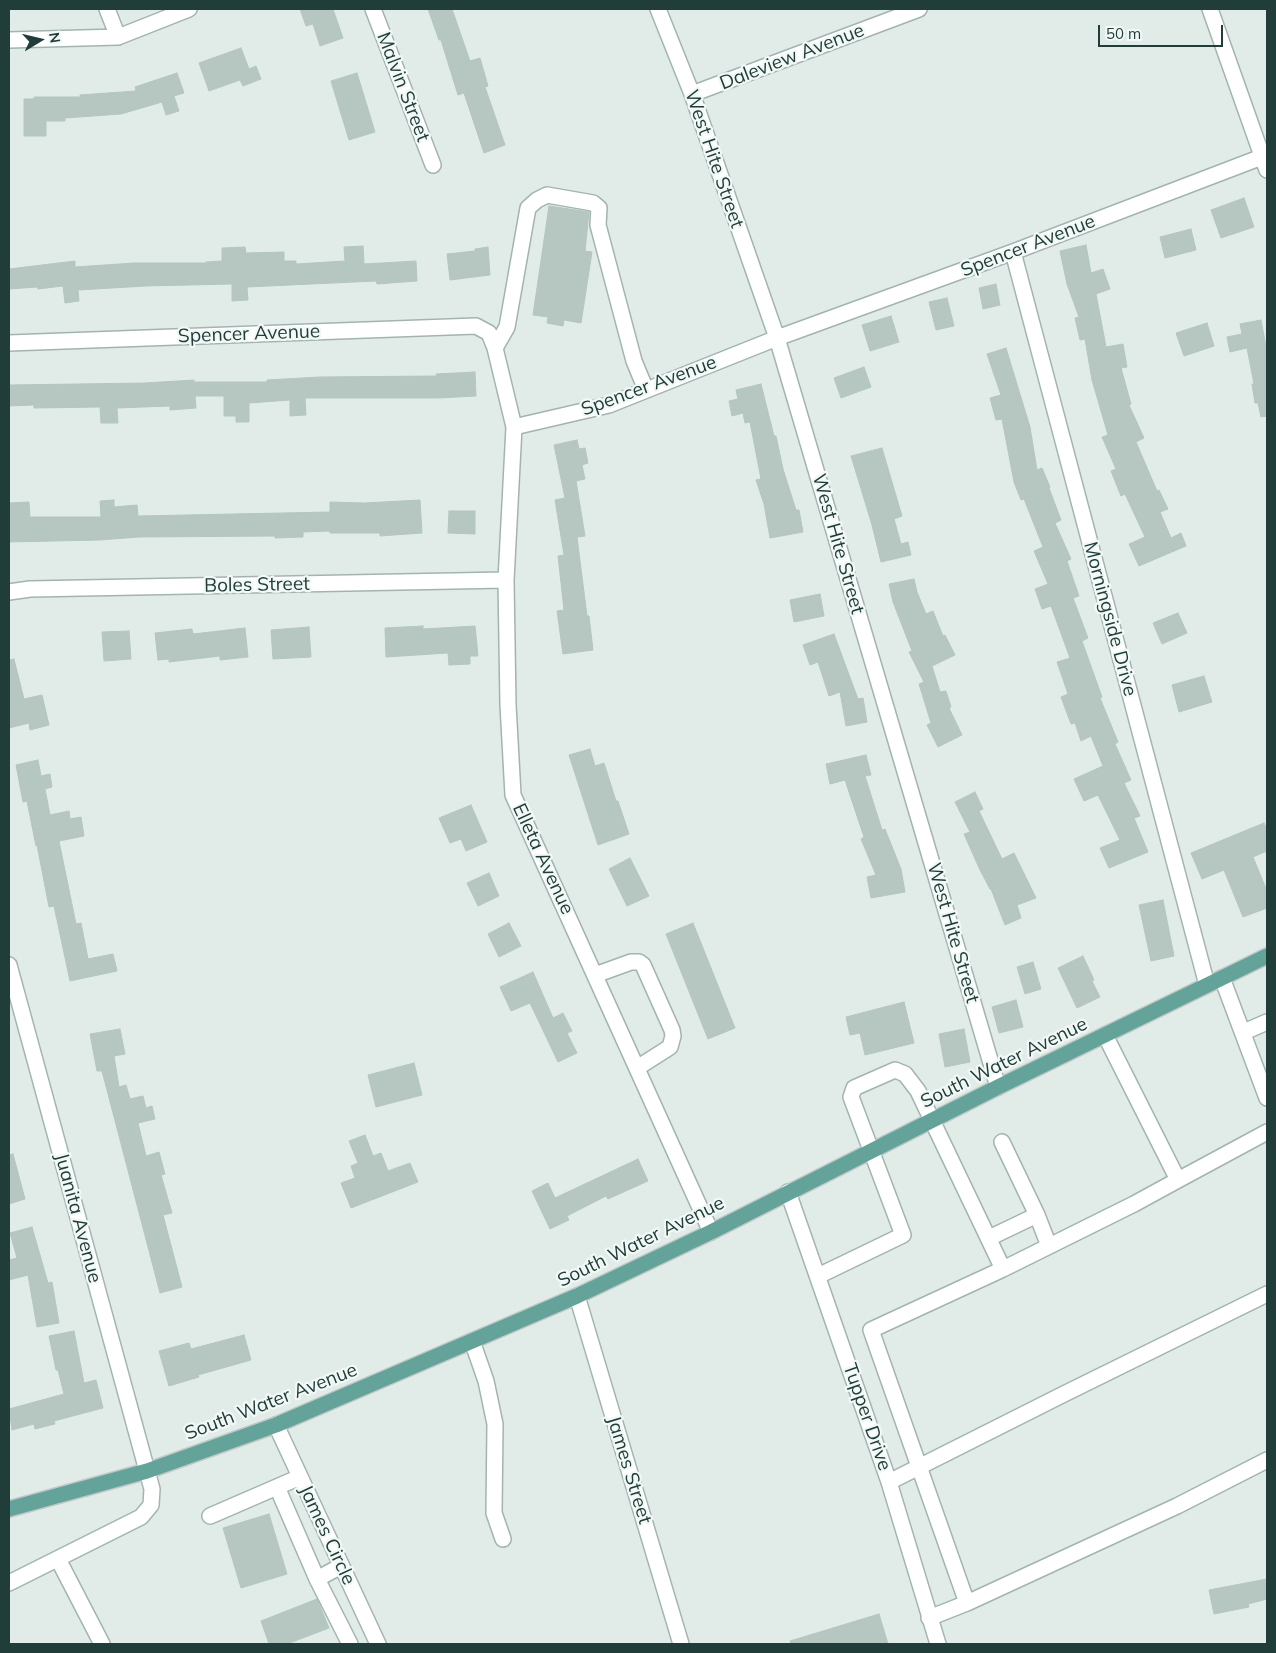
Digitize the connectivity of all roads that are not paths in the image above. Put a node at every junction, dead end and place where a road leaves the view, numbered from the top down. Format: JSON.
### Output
{"nodes":[{"id":1,"x":107,"y":9,"type":"edge"},
{"id":2,"x":189,"y":9,"type":"edge"},
{"id":3,"x":373,"y":9,"type":"edge"},
{"id":4,"x":658,"y":9,"type":"edge"},
{"id":5,"x":920,"y":9,"type":"edge"},
{"id":6,"x":1210,"y":9,"type":"edge"},
{"id":7,"x":118,"y":37,"type":"junction"},
{"id":8,"x":9,"y":40,"type":"edge"},
{"id":9,"x":692,"y":94,"type":"junction"},
{"id":10,"x":1266,"y":161,"type":"edge"},
{"id":11,"x":433,"y":165,"type":"dead end"},
{"id":12,"x":1013,"y":252,"type":"junction"},
{"id":13,"x":777,"y":338,"type":"junction"},
{"id":14,"x":9,"y":343,"type":"edge"},
{"id":15,"x":495,"y":348,"type":"junction"},
{"id":16,"x":646,"y":390,"type":"junction"},
{"id":17,"x":514,"y":427,"type":"junction"},
{"id":18,"x":506,"y":580,"type":"junction"},
{"id":19,"x":9,"y":592,"type":"edge"},
{"id":20,"x":1267,"y":956,"type":"edge"},
{"id":21,"x":9,"y":965,"type":"edge"},
{"id":22,"x":595,"y":975,"type":"junction"},
{"id":23,"x":1222,"y":978,"type":"junction"},
{"id":24,"x":1207,"y":985,"type":"junction"},
{"id":25,"x":1267,"y":1022,"type":"edge"},
{"id":26,"x":1244,"y":1032,"type":"junction"},
{"id":27,"x":1105,"y":1034,"type":"junction"},
{"id":28,"x":637,"y":1068,"type":"junction"},
{"id":29,"x":998,"y":1087,"type":"junction"},
{"id":30,"x":1267,"y":1098,"type":"edge"},
{"id":31,"x":931,"y":1121,"type":"junction"},
{"id":32,"x":1267,"y":1132,"type":"edge"},
{"id":33,"x":1002,"y":1142,"type":"dead end"},
{"id":34,"x":872,"y":1150,"type":"junction"},
{"id":35,"x":1178,"y":1180,"type":"junction"},
{"id":36,"x":788,"y":1192,"type":"junction"},
{"id":37,"x":1037,"y":1215,"type":"junction"},
{"id":38,"x":711,"y":1232,"type":"junction"},
{"id":39,"x":989,"y":1238,"type":"junction"},
{"id":40,"x":1049,"y":1246,"type":"junction"},
{"id":41,"x":1003,"y":1269,"type":"junction"},
{"id":42,"x":818,"y":1276,"type":"junction"},
{"id":43,"x":1267,"y":1294,"type":"edge"},
{"id":44,"x":577,"y":1296,"type":"junction"},
{"id":45,"x":472,"y":1341,"type":"junction"},
{"id":46,"x":276,"y":1425,"type":"junction"},
{"id":47,"x":1267,"y":1460,"type":"edge"},
{"id":48,"x":919,"y":1468,"type":"junction"},
{"id":49,"x":147,"y":1471,"type":"junction"},
{"id":50,"x":300,"y":1477,"type":"junction"},
{"id":51,"x":889,"y":1482,"type":"junction"},
{"id":52,"x":277,"y":1487,"type":"junction"},
{"id":53,"x":9,"y":1509,"type":"edge"},
{"id":54,"x":210,"y":1516,"type":"dead end"},
{"id":55,"x":503,"y":1539,"type":"dead end"},
{"id":56,"x":58,"y":1559,"type":"junction"},
{"id":57,"x":342,"y":1566,"type":"junction"},
{"id":58,"x":318,"y":1579,"type":"junction"},
{"id":59,"x":9,"y":1584,"type":"edge"},
{"id":60,"x":967,"y":1603,"type":"junction"},
{"id":61,"x":929,"y":1618,"type":"junction"},
{"id":62,"x":102,"y":1644,"type":"edge"},
{"id":63,"x":350,"y":1644,"type":"edge"},
{"id":64,"x":378,"y":1644,"type":"edge"},
{"id":65,"x":681,"y":1644,"type":"edge"},
{"id":66,"x":938,"y":1644,"type":"edge"}],
"edges":[{"from":1,"to":7,"type":"street"},
{"from":2,"to":7,"type":"street"},
{"from":3,"to":11,"type":"street","name":"Malvin Street"},
{"from":4,"to":9,"type":"street","name":"West Hite Street"},
{"from":5,"to":9,"type":"street","name":"Daleview Avenue"},
{"from":6,"to":10,"type":"street"},
{"from":7,"to":8,"type":"street"},
{"from":9,"to":13,"type":"street","name":"West Hite Street"},
{"from":10,"to":12,"type":"street","name":"Spencer Avenue"},
{"from":12,"to":13,"type":"street","name":"Spencer Avenue"},
{"from":12,"to":24,"type":"street","name":"Morningside Drive"},
{"from":13,"to":16,"type":"street","name":"Spencer Avenue"},
{"from":13,"to":29,"type":"street","name":"West Hite Street"},
{"from":14,"to":15,"type":"street","name":"Spencer Avenue"},
{"from":15,"to":16,"type":"street"},
{"from":15,"to":17,"type":"street","name":"Spencer Avenue"},
{"from":16,"to":17,"type":"street","name":"Spencer Avenue"},
{"from":17,"to":18,"type":"street","name":"Elleta Avenue"},
{"from":18,"to":19,"type":"street","name":"Boles Street"},
{"from":18,"to":22,"type":"street","name":"Elleta Avenue"},
{"from":20,"to":23,"type":"main road","name":"South Water Avenue"},
{"from":21,"to":49,"type":"street","name":"Juanita Avenue"},
{"from":22,"to":28,"type":"street","name":"Elleta Avenue"},
{"from":22,"to":28,"type":"street"},
{"from":23,"to":24,"type":"main road","name":"South Water Avenue"},
{"from":23,"to":26,"type":"street"},
{"from":24,"to":27,"type":"main road","name":"South Water Avenue"},
{"from":25,"to":26,"type":"street"},
{"from":26,"to":30,"type":"street"},
{"from":27,"to":29,"type":"main road","name":"South Water Avenue"},
{"from":27,"to":35,"type":"street"},
{"from":28,"to":38,"type":"street","name":"Elleta Avenue"},
{"from":29,"to":31,"type":"main road","name":"South Water Avenue"},
{"from":31,"to":34,"type":"main road","name":"South Water Avenue"},
{"from":31,"to":34,"type":"street"},
{"from":31,"to":39,"type":"street"},
{"from":32,"to":35,"type":"street"},
{"from":33,"to":37,"type":"street"},
{"from":34,"to":36,"type":"main road","name":"South Water Avenue"},
{"from":34,"to":42,"type":"street"},
{"from":35,"to":40,"type":"street"},
{"from":36,"to":38,"type":"main road","name":"South Water Avenue"},
{"from":36,"to":42,"type":"street","name":"Tupper Drive"},
{"from":37,"to":39,"type":"street"},
{"from":37,"to":40,"type":"street"},
{"from":38,"to":44,"type":"main road","name":"South Water Avenue"},
{"from":39,"to":41,"type":"street"},
{"from":40,"to":41,"type":"street"},
{"from":41,"to":48,"type":"street"},
{"from":42,"to":51,"type":"street","name":"Tupper Drive"},
{"from":43,"to":48,"type":"street"},
{"from":44,"to":45,"type":"main road","name":"South Water Avenue"},
{"from":44,"to":65,"type":"street","name":"James Street"},
{"from":45,"to":46,"type":"main road","name":"South Water Avenue"},
{"from":45,"to":55,"type":"street"},
{"from":46,"to":49,"type":"main road","name":"South Water Avenue"},
{"from":46,"to":50,"type":"street","name":"James Circle"},
{"from":47,"to":60,"type":"street"},
{"from":48,"to":51,"type":"street"},
{"from":48,"to":60,"type":"street"},
{"from":49,"to":53,"type":"main road","name":"South Water Avenue"},
{"from":49,"to":56,"type":"street","name":"Juanita Avenue"},
{"from":50,"to":52,"type":"street"},
{"from":50,"to":57,"type":"street","name":"James Circle"},
{"from":51,"to":61,"type":"street","name":"Tupper Drive"},
{"from":52,"to":54,"type":"street"},
{"from":52,"to":58,"type":"street"},
{"from":56,"to":59,"type":"street","name":"Juanita Avenue"},
{"from":56,"to":62,"type":"street"},
{"from":57,"to":58,"type":"street"},
{"from":57,"to":64,"type":"street","name":"James Circle"},
{"from":58,"to":63,"type":"street"},
{"from":60,"to":61,"type":"street"},
{"from":61,"to":66,"type":"street","name":"Tupper Drive"}]}
